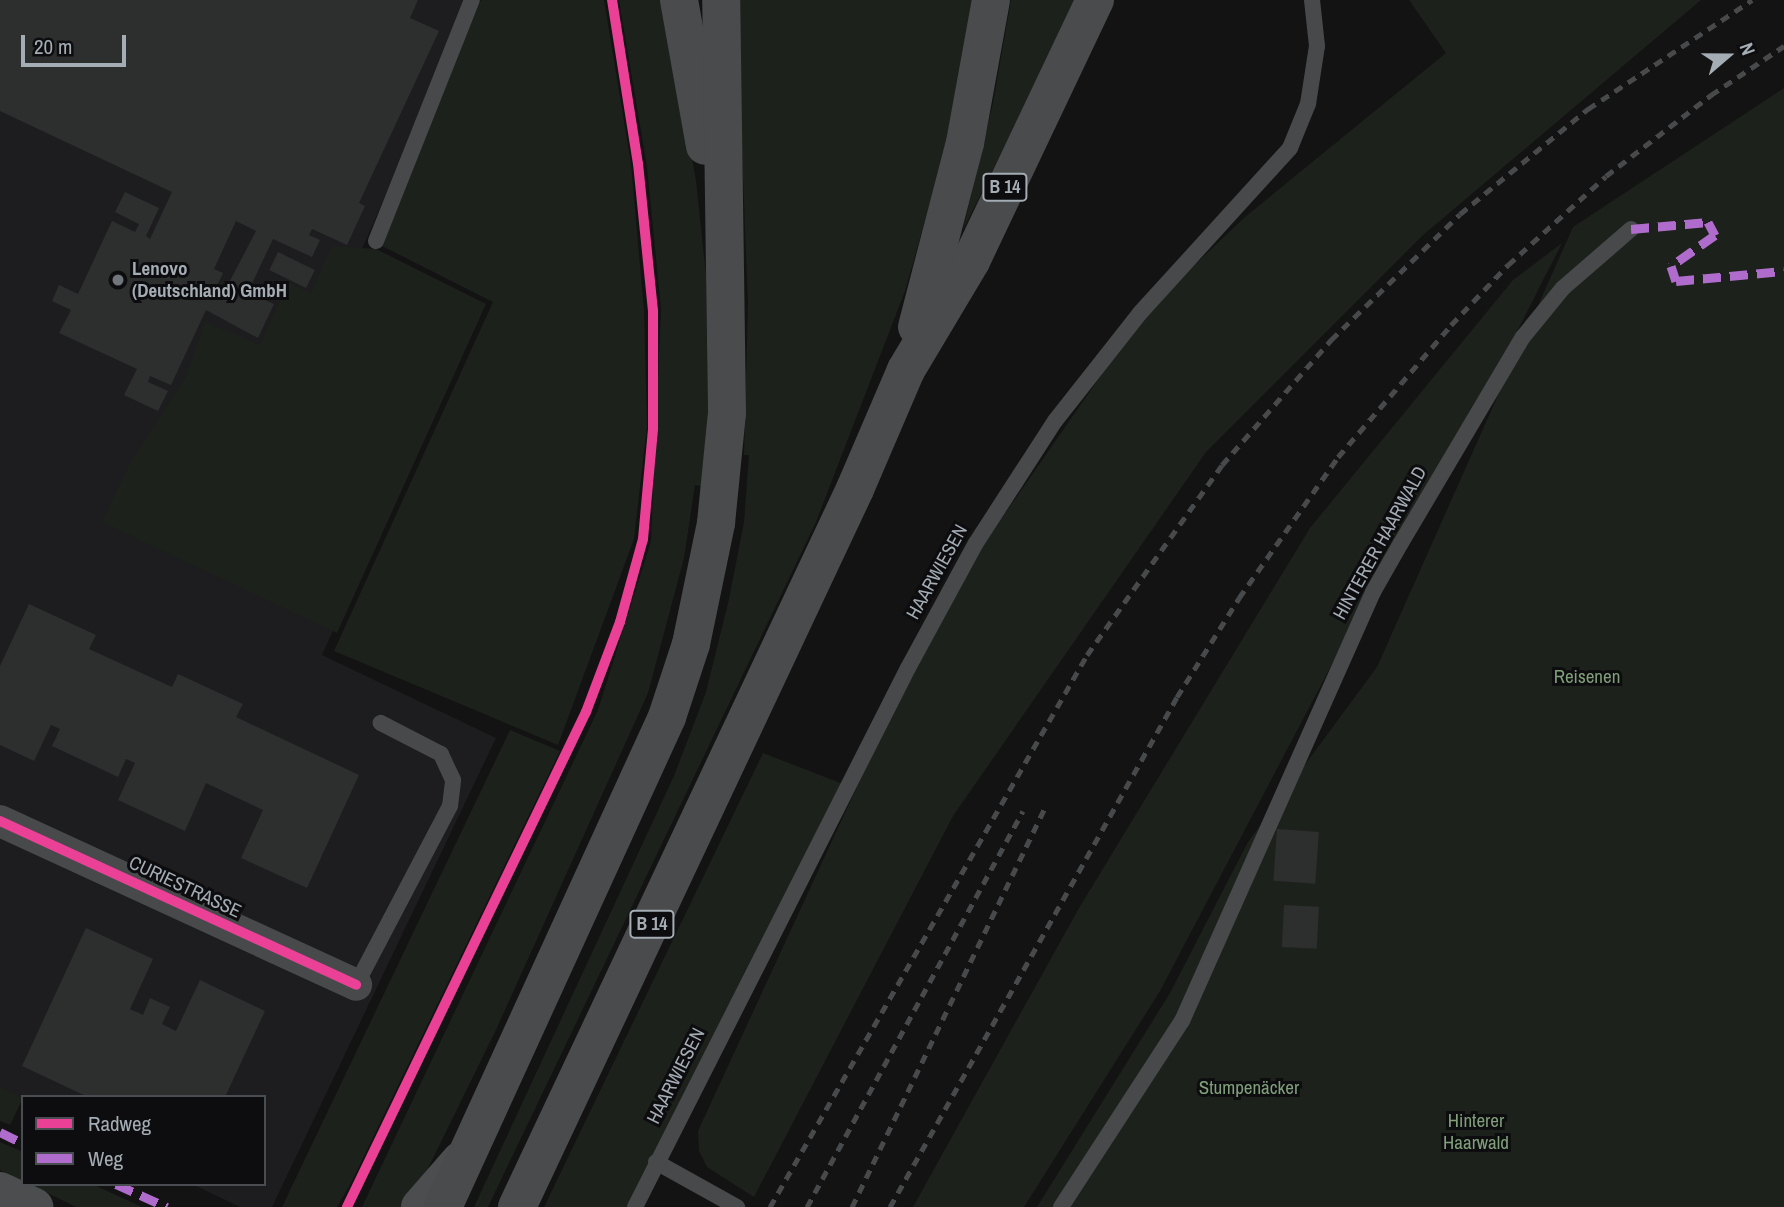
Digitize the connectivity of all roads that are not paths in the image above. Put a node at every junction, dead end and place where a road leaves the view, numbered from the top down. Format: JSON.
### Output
{"nodes":[{"id":1,"x":472,"y":0,"type":"edge"},
{"id":2,"x":679,"y":0,"type":"edge"},
{"id":3,"x":720,"y":0,"type":"edge"},
{"id":4,"x":991,"y":0,"type":"edge"},
{"id":5,"x":1095,"y":0,"type":"edge"},
{"id":6,"x":1312,"y":0,"type":"edge"},
{"id":7,"x":1631,"y":229,"type":"dead end"},
{"id":8,"x":376,"y":241,"type":"dead end"},
{"id":9,"x":724,"y":252,"type":"junction"},
{"id":10,"x":906,"y":370,"type":"junction"},
{"id":11,"x":381,"y":723,"type":"dead end"},
{"id":12,"x":0,"y":821,"type":"edge"},
{"id":13,"x":356,"y":985,"type":"joint"},
{"id":14,"x":465,"y":1156,"type":"junction"},
{"id":15,"x":656,"y":1163,"type":"junction"},
{"id":16,"x":0,"y":1191,"type":"edge"},
{"id":17,"x":34,"y":1207,"type":"edge"},
{"id":18,"x":420,"y":1207,"type":"edge"},
{"id":19,"x":443,"y":1207,"type":"edge"},
{"id":20,"x":517,"y":1207,"type":"edge"},
{"id":21,"x":635,"y":1207,"type":"edge"},
{"id":22,"x":737,"y":1207,"type":"edge"},
{"id":23,"x":1061,"y":1207,"type":"edge"}],
"edges":[{"from":1,"to":8,"type":"lane"},
{"from":2,"to":9,"type":"highway"},
{"from":3,"to":9,"type":"highway"},
{"from":4,"to":10,"type":"highway","number":"B 14"},
{"from":5,"to":10,"type":"highway","number":"B 14"},
{"from":6,"to":15,"type":"lane","name":"HAARWIESEN"},
{"from":7,"to":23,"type":"lane","name":"HINTERER HAARWALD"},
{"from":9,"to":14,"type":"highway"},
{"from":10,"to":20,"type":"highway","number":"B 14"},
{"from":11,"to":13,"type":"lane"},
{"from":12,"to":13,"type":"street","name":"CURIESTRASSE"},
{"from":14,"to":18,"type":"street"},
{"from":14,"to":19,"type":"highway"},
{"from":15,"to":21,"type":"lane","name":"HAARWIESEN"},
{"from":15,"to":22,"type":"lane"},
{"from":16,"to":17,"type":"street"}]}
